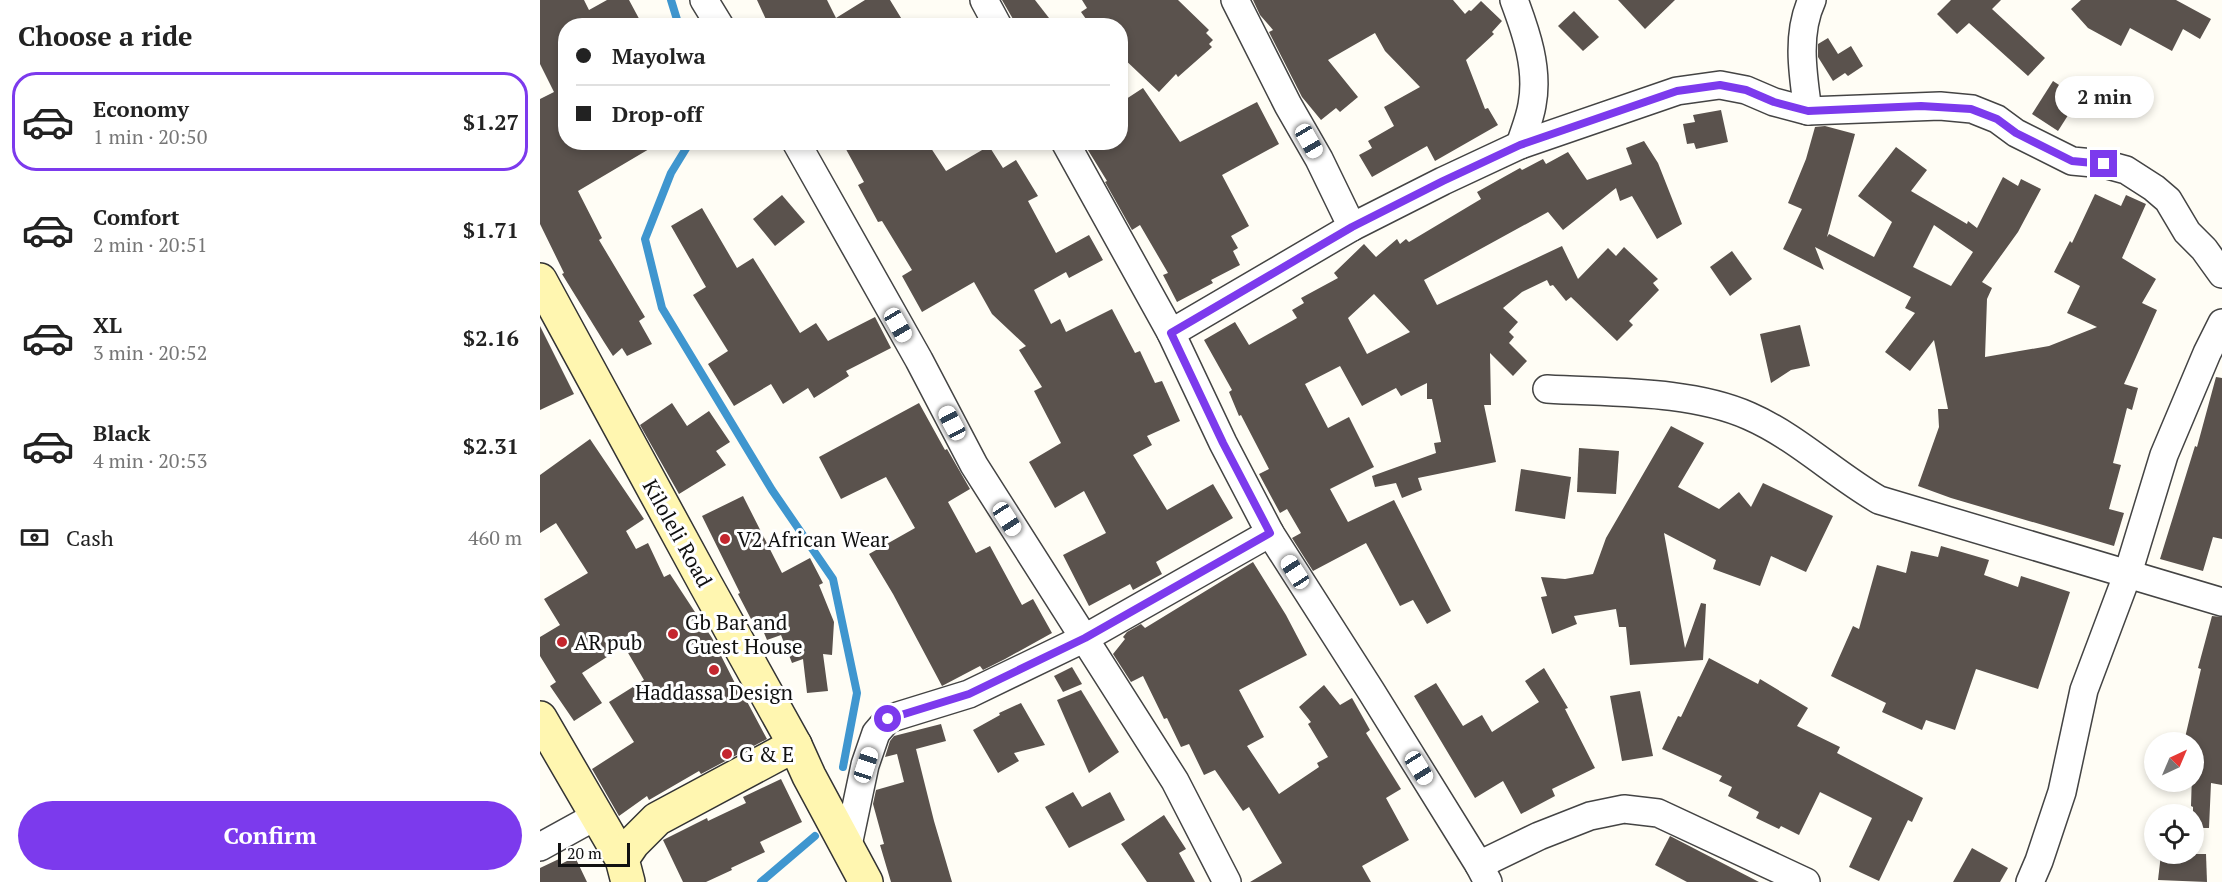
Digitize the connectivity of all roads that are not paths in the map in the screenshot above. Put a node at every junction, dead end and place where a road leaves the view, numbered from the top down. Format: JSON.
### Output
{"nodes":[{"id":1,"x":704,"y":0,"type":"edge"},
{"id":2,"x":984,"y":0,"type":"edge"},
{"id":3,"x":1235,"y":0,"type":"edge"},
{"id":4,"x":1514,"y":0,"type":"edge"},
{"id":5,"x":1812,"y":0,"type":"edge"},
{"id":6,"x":715,"y":18,"type":"edge"},
{"id":7,"x":994,"y":18,"type":"edge"},
{"id":8,"x":1808,"y":111,"type":"junction"},
{"id":9,"x":1520,"y":145,"type":"junction"},
{"id":10,"x":801,"y":150,"type":"edge"},
{"id":11,"x":1069,"y":150,"type":"edge"},
{"id":12,"x":1352,"y":227,"type":"junction"},
{"id":13,"x":2222,"y":274,"type":"edge"},
{"id":14,"x":540,"y":280,"type":"edge"},
{"id":15,"x":2222,"y":323,"type":"edge"},
{"id":16,"x":1171,"y":333,"type":"junction"},
{"id":17,"x":1547,"y":389,"type":"dead end"},
{"id":18,"x":1270,"y":533,"type":"junction"},
{"id":19,"x":2128,"y":573,"type":"junction"},
{"id":20,"x":2222,"y":602,"type":"edge"},
{"id":21,"x":1085,"y":638,"type":"junction"},
{"id":22,"x":540,"y":718,"type":"edge"},
{"id":23,"x":795,"y":745,"type":"junction"},
{"id":24,"x":596,"y":816,"type":"junction"},
{"id":25,"x":540,"y":848,"type":"edge"},
{"id":26,"x":847,"y":850,"type":"junction"},
{"id":27,"x":625,"y":870,"type":"edge"},
{"id":28,"x":1483,"y":874,"type":"edge"},
{"id":29,"x":866,"y":882,"type":"edge"},
{"id":30,"x":1227,"y":882,"type":"edge"},
{"id":31,"x":1806,"y":882,"type":"edge"},
{"id":32,"x":2030,"y":882,"type":"edge"}],
"edges":[{"from":1,"to":6,"type":"street"},
{"from":2,"to":7,"type":"street"},
{"from":3,"to":12,"type":"street"},
{"from":4,"to":9,"type":"street"},
{"from":5,"to":8,"type":"street"},
{"from":8,"to":9,"type":"street"},
{"from":8,"to":13,"type":"street"},
{"from":9,"to":12,"type":"street"},
{"from":10,"to":21,"type":"street"},
{"from":11,"to":16,"type":"street"},
{"from":12,"to":16,"type":"street"},
{"from":14,"to":23,"type":"main road","name":"Kiloleli Road"},
{"from":15,"to":19,"type":"street"},
{"from":16,"to":18,"type":"street"},
{"from":17,"to":19,"type":"street"},
{"from":18,"to":21,"type":"street"},
{"from":18,"to":28,"type":"street"},
{"from":19,"to":20,"type":"street"},
{"from":19,"to":32,"type":"street"},
{"from":21,"to":26,"type":"street"},
{"from":21,"to":30,"type":"street"},
{"from":22,"to":24,"type":"main road"},
{"from":23,"to":26,"type":"main road","name":"Kiloleli Road"},
{"from":23,"to":27,"type":"main road"},
{"from":24,"to":25,"type":"street"},
{"from":24,"to":27,"type":"main road"},
{"from":26,"to":29,"type":"main road","name":"Kiloleli Road"},
{"from":28,"to":31,"type":"street"}]}
